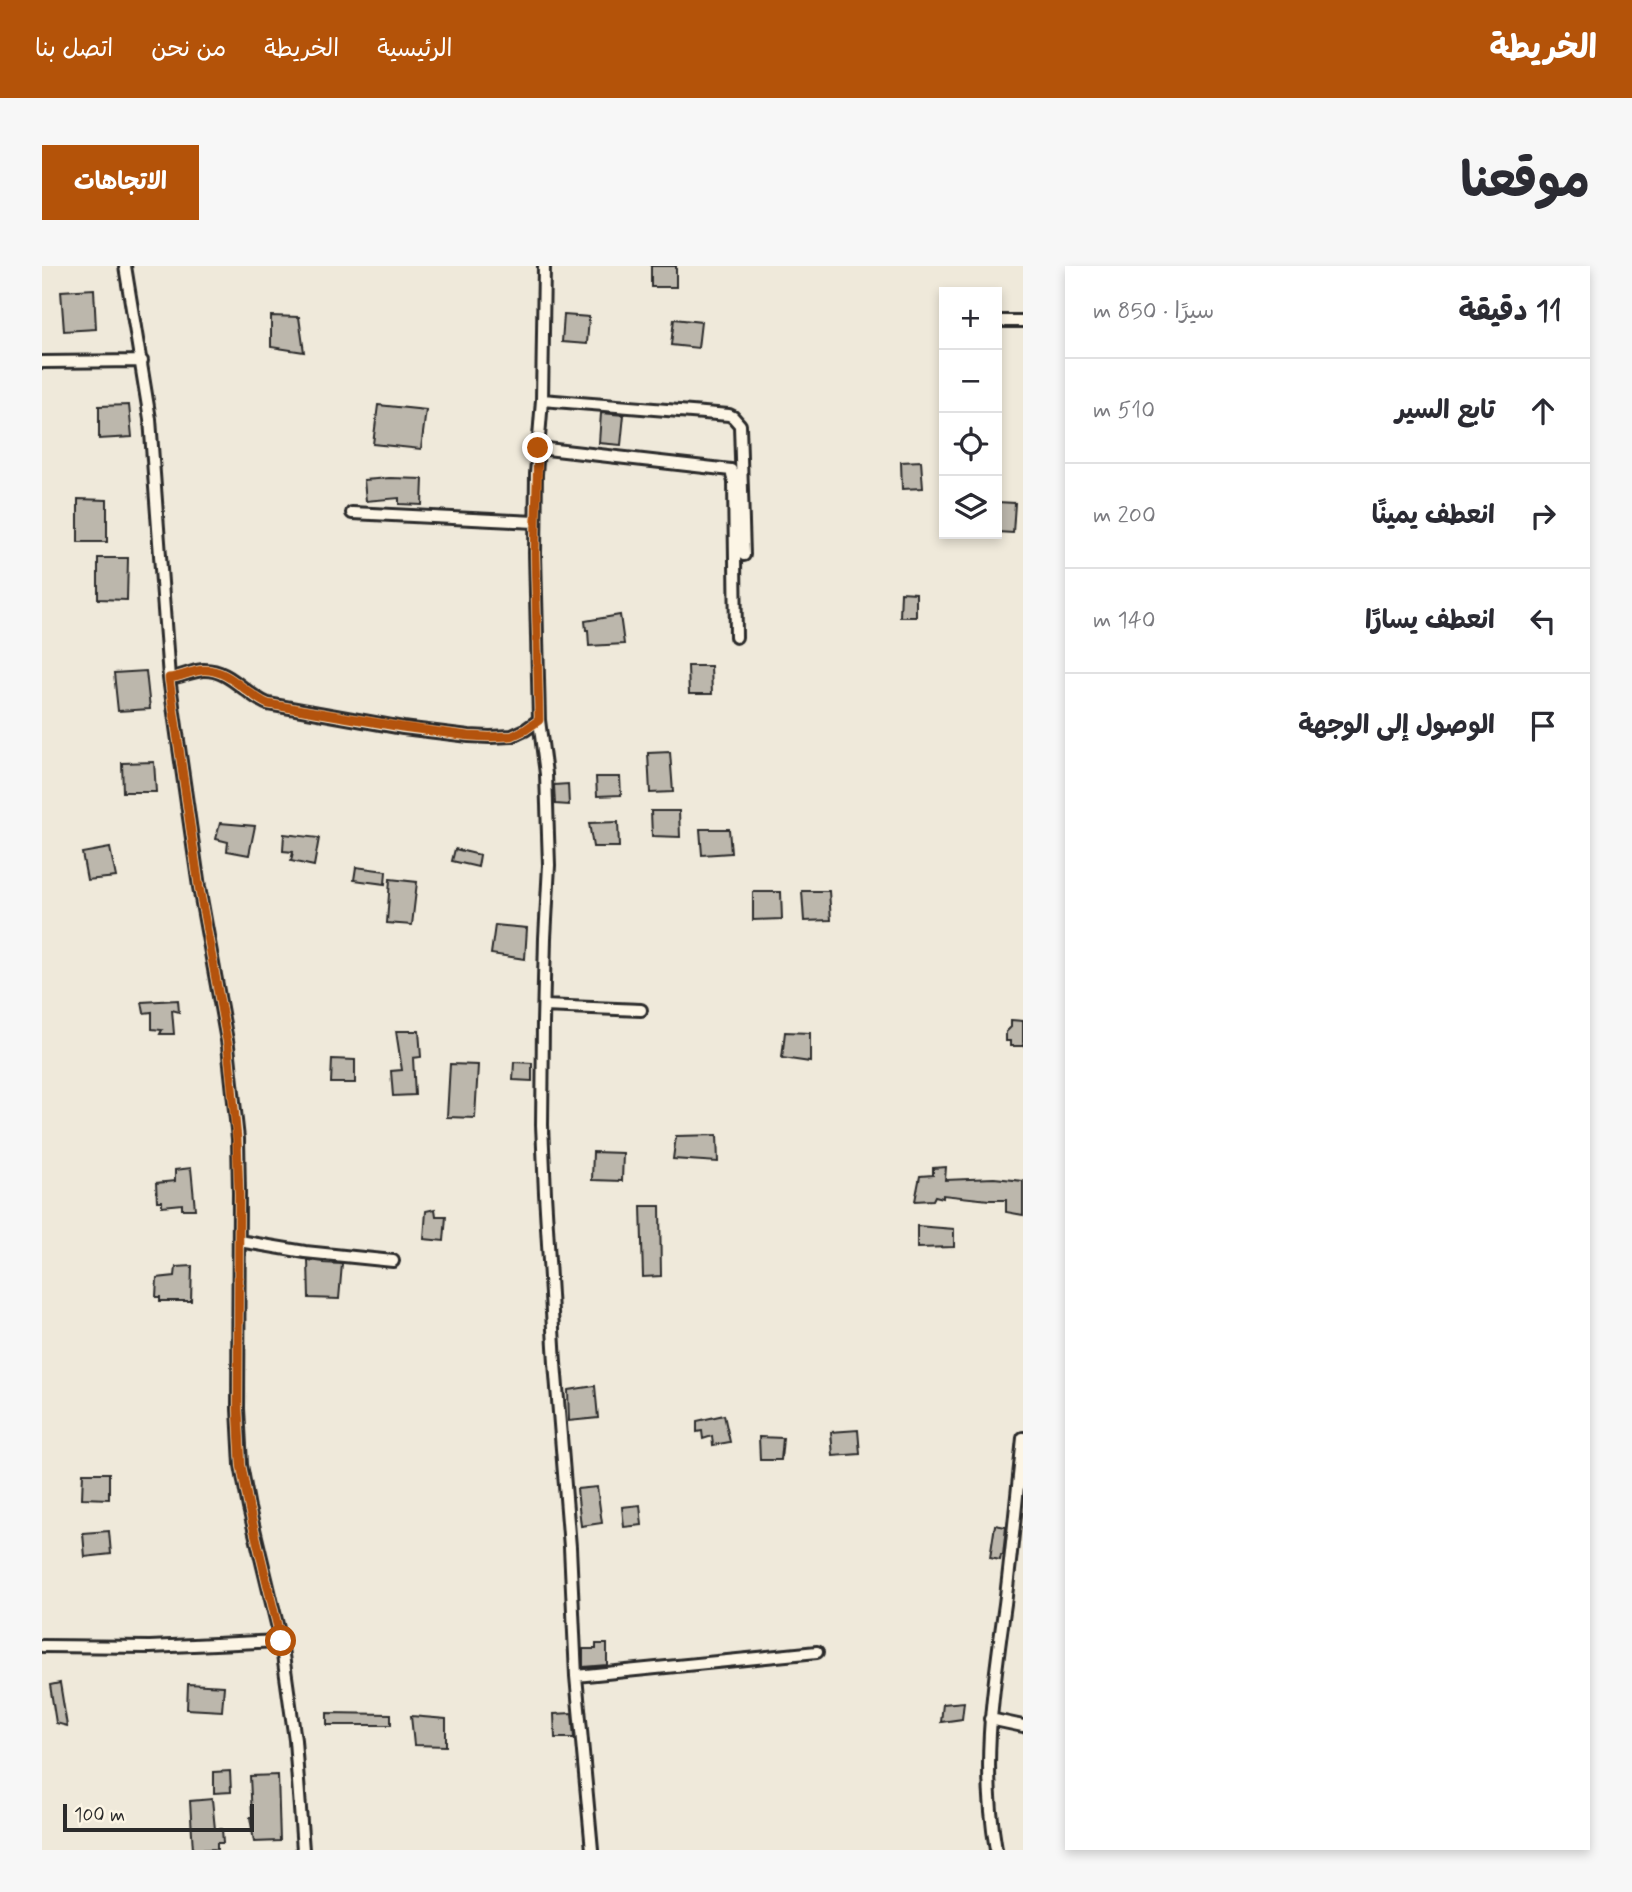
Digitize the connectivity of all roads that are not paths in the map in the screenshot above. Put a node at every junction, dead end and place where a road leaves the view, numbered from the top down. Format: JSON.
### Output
{"nodes":[{"id":1,"x":125,"y":266,"type":"edge"},
{"id":2,"x":544,"y":266,"type":"edge"},
{"id":3,"x":1002,"y":321,"type":"edge"},
{"id":4,"x":1023,"y":321,"type":"edge"},
{"id":5,"x":142,"y":361,"type":"junction"},
{"id":6,"x":42,"y":362,"type":"edge"},
{"id":7,"x":542,"y":400,"type":"junction"},
{"id":8,"x":538,"y":448,"type":"junction"},
{"id":9,"x":352,"y":513,"type":"dead end"},
{"id":10,"x":535,"y":522,"type":"junction"},
{"id":11,"x":744,"y":555,"type":"dead end"},
{"id":12,"x":736,"y":637,"type":"dead end"},
{"id":13,"x":169,"y":678,"type":"junction"},
{"id":14,"x":539,"y":720,"type":"junction"},
{"id":15,"x":544,"y":1006,"type":"junction"},
{"id":16,"x":641,"y":1010,"type":"dead end"},
{"id":17,"x":239,"y":1241,"type":"junction"},
{"id":18,"x":393,"y":1261,"type":"dead end"},
{"id":19,"x":1023,"y":1438,"type":"edge"},
{"id":20,"x":281,"y":1641,"type":"junction"},
{"id":21,"x":42,"y":1646,"type":"edge"},
{"id":22,"x":817,"y":1652,"type":"dead end"},
{"id":23,"x":576,"y":1676,"type":"junction"},
{"id":24,"x":990,"y":1719,"type":"junction"},
{"id":25,"x":1023,"y":1726,"type":"edge"},
{"id":26,"x":303,"y":1850,"type":"edge"},
{"id":27,"x":592,"y":1850,"type":"edge"},
{"id":28,"x":996,"y":1850,"type":"edge"}],
"edges":[{"from":1,"to":5,"type":"street"},
{"from":2,"to":7,"type":"street"},
{"from":3,"to":4,"type":"street"},
{"from":5,"to":6,"type":"street"},
{"from":5,"to":13,"type":"street"},
{"from":7,"to":8,"type":"street"},
{"from":7,"to":11,"type":"street"},
{"from":8,"to":10,"type":"street"},
{"from":8,"to":12,"type":"street"},
{"from":9,"to":10,"type":"street"},
{"from":10,"to":14,"type":"street"},
{"from":13,"to":14,"type":"street"},
{"from":13,"to":17,"type":"street"},
{"from":14,"to":15,"type":"street"},
{"from":15,"to":16,"type":"street"},
{"from":15,"to":23,"type":"street"},
{"from":17,"to":18,"type":"street"},
{"from":17,"to":20,"type":"street"},
{"from":19,"to":24,"type":"street"},
{"from":20,"to":21,"type":"street"},
{"from":20,"to":26,"type":"street"},
{"from":22,"to":23,"type":"street"},
{"from":23,"to":27,"type":"street"},
{"from":24,"to":25,"type":"street"},
{"from":24,"to":28,"type":"street"}]}
